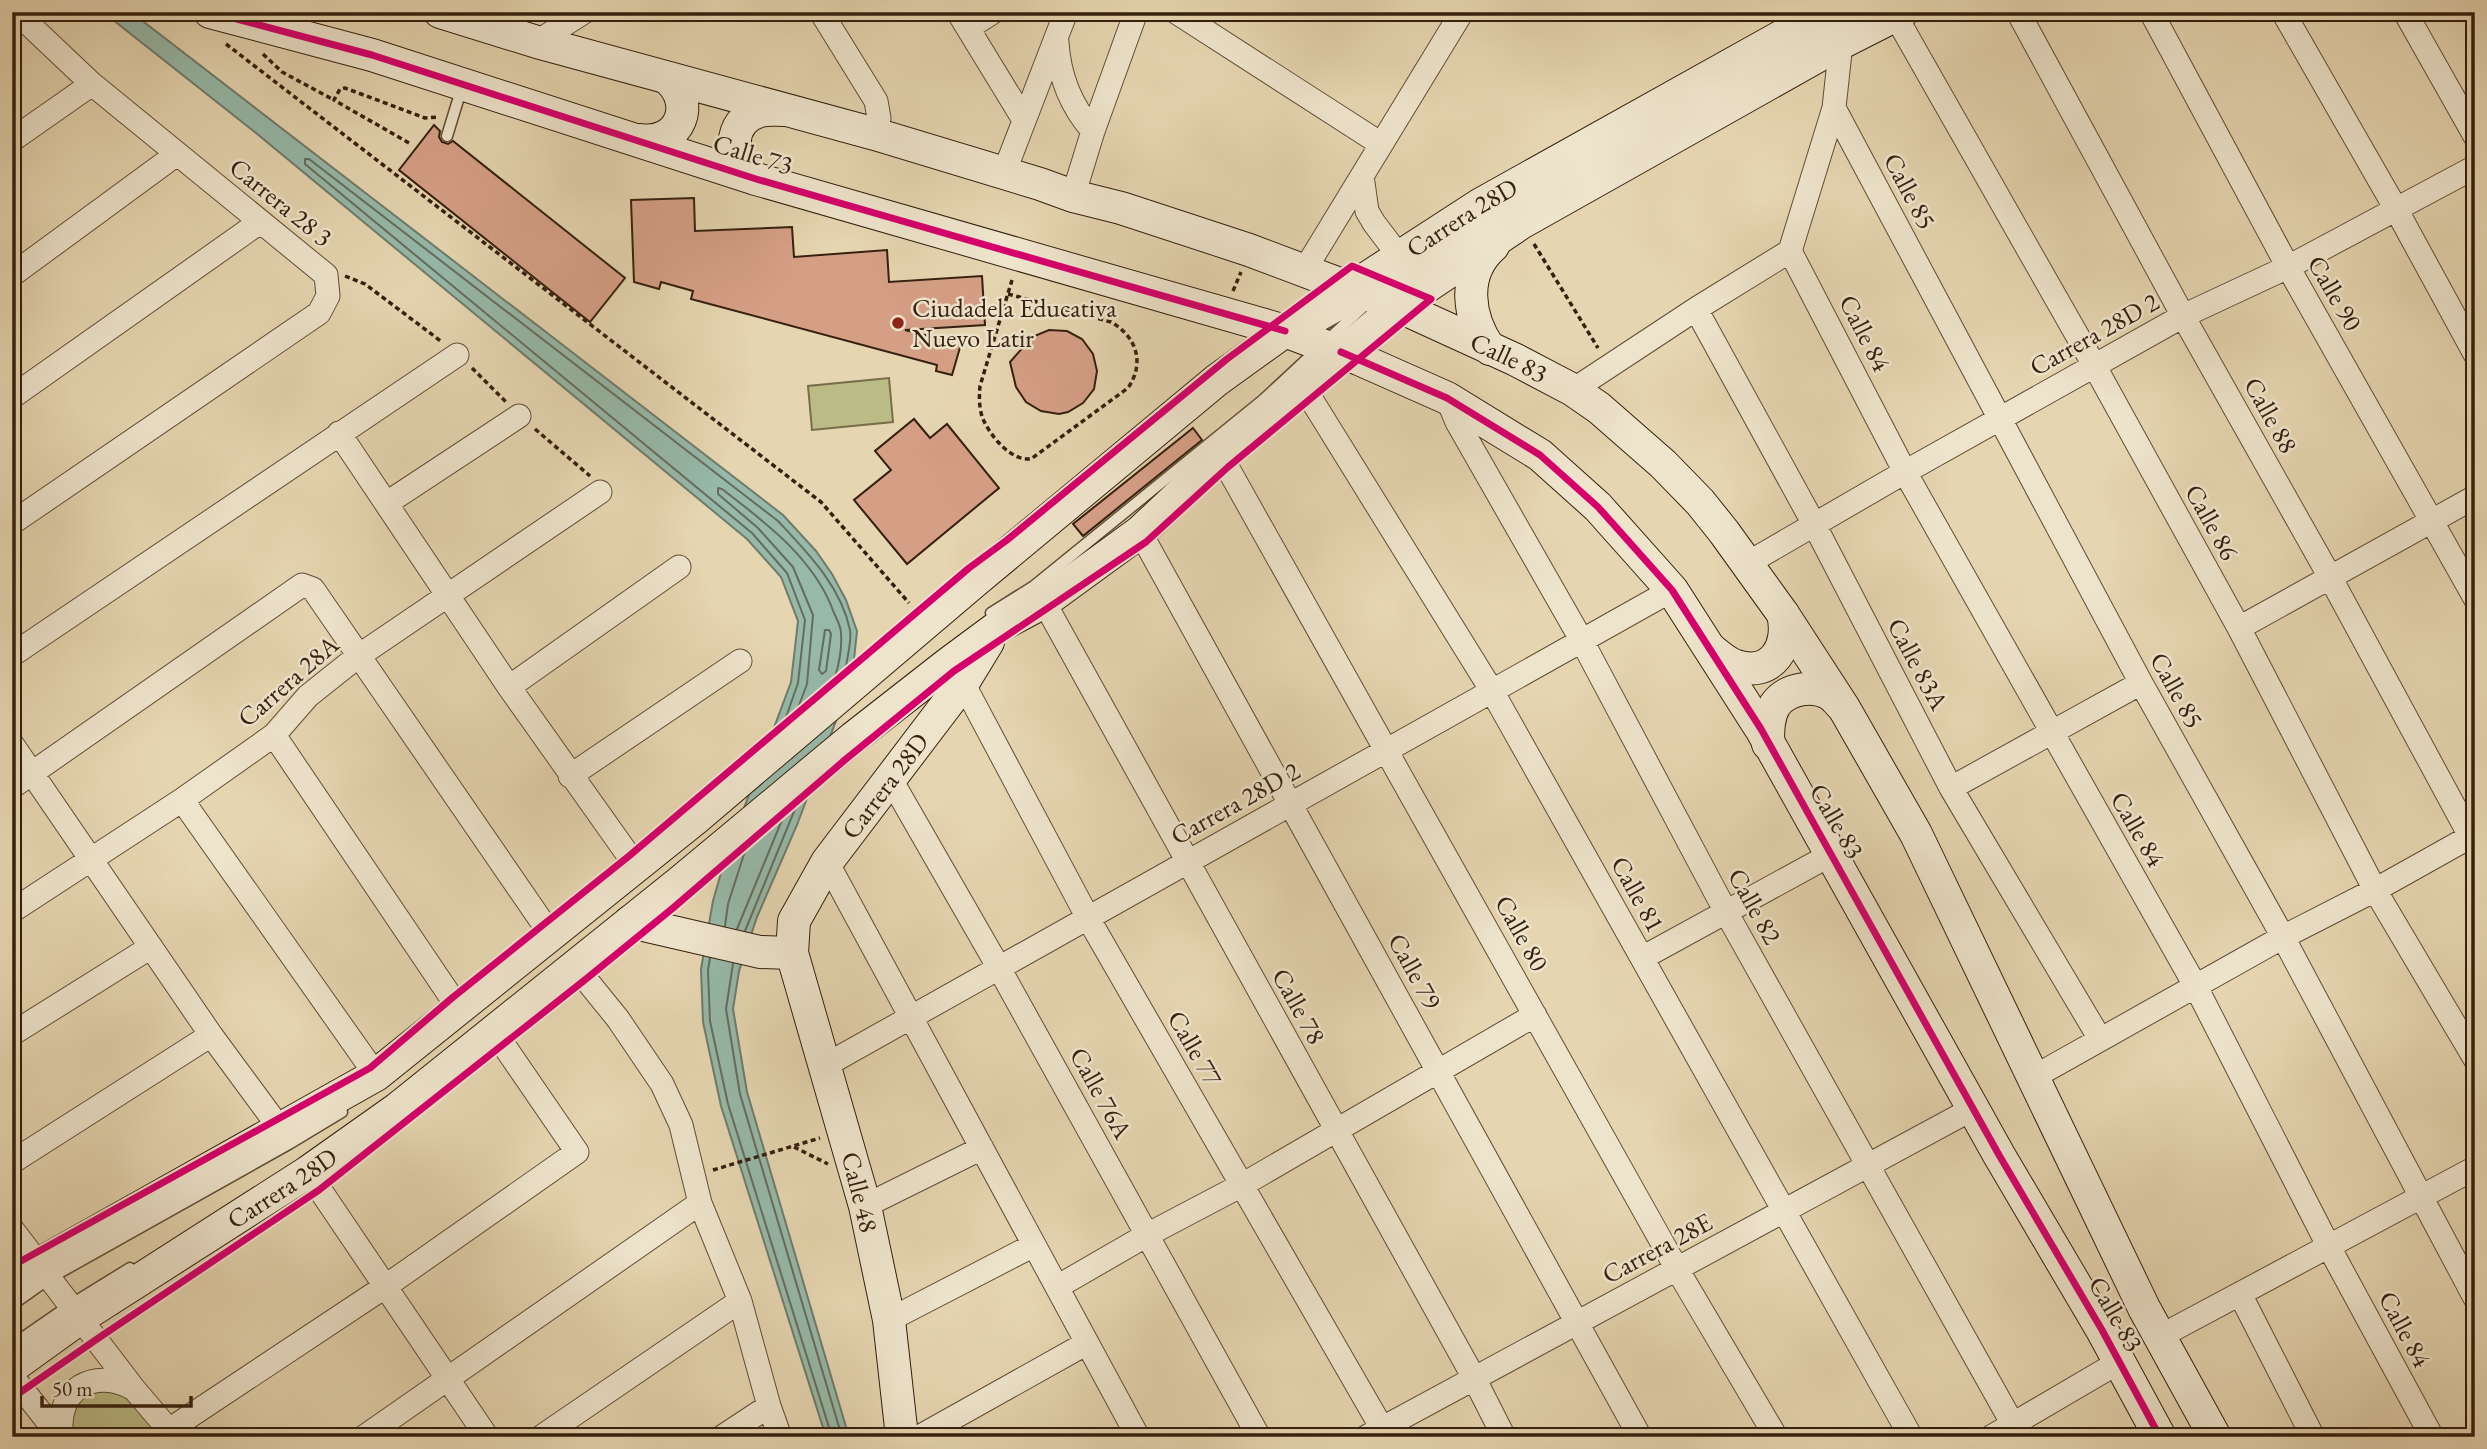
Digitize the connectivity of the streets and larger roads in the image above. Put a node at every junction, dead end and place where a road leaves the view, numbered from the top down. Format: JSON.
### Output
{"nodes":[{"id":1,"x":440,"y":12,"type":"edge"},
{"id":2,"x":584,"y":12,"type":"edge"},
{"id":3,"x":821,"y":12,"type":"edge"},
{"id":4,"x":993,"y":12,"type":"edge"},
{"id":5,"x":1066,"y":12,"type":"edge"},
{"id":6,"x":1136,"y":12,"type":"edge"},
{"id":7,"x":1176,"y":12,"type":"edge"},
{"id":8,"x":1462,"y":12,"type":"edge"},
{"id":9,"x":1825,"y":12,"type":"edge"},
{"id":10,"x":2018,"y":12,"type":"edge"},
{"id":11,"x":2151,"y":12,"type":"edge"},
{"id":12,"x":2283,"y":12,"type":"edge"},
{"id":13,"x":2405,"y":12,"type":"edge"},
{"id":14,"x":1899,"y":14,"type":"edge"},
{"id":15,"x":14,"y":15,"type":"edge"},
{"id":16,"x":963,"y":20,"type":"edge"},
{"id":17,"x":213,"y":24,"type":"edge"},
{"id":18,"x":1057,"y":36,"type":"junction"},
{"id":19,"x":537,"y":42,"type":"junction"},
{"id":20,"x":1841,"y":43,"type":"junction"},
{"id":21,"x":667,"y":78,"type":"junction"},
{"id":22,"x":92,"y":84,"type":"junction"},
{"id":23,"x":1834,"y":108,"type":"junction"},
{"id":24,"x":791,"y":110,"type":"junction"},
{"id":25,"x":1024,"y":120,"type":"junction"},
{"id":26,"x":1093,"y":131,"type":"junction"},
{"id":27,"x":875,"y":134,"type":"junction"},
{"id":28,"x":2475,"y":136,"type":"edge"},
{"id":29,"x":12,"y":140,"type":"edge"},
{"id":30,"x":641,"y":140,"type":"junction"},
{"id":31,"x":1381,"y":144,"type":"junction"},
{"id":32,"x":177,"y":154,"type":"junction"},
{"id":33,"x":2475,"y":167,"type":"edge"},
{"id":34,"x":1004,"y":173,"type":"junction"},
{"id":35,"x":1362,"y":176,"type":"junction"},
{"id":36,"x":756,"y":178,"type":"junction"},
{"id":37,"x":1073,"y":196,"type":"junction"},
{"id":38,"x":2396,"y":209,"type":"junction"},
{"id":39,"x":260,"y":222,"type":"junction"},
{"id":40,"x":1511,"y":231,"type":"junction"},
{"id":41,"x":1790,"y":251,"type":"junction"},
{"id":42,"x":1399,"y":256,"type":"junction"},
{"id":43,"x":2288,"y":267,"type":"junction"},
{"id":44,"x":1304,"y":271,"type":"junction"},
{"id":45,"x":12,"y":275,"type":"edge"},
{"id":46,"x":1373,"y":297,"type":"junction"},
{"id":47,"x":1696,"y":309,"type":"junction"},
{"id":48,"x":2183,"y":316,"type":"junction"},
{"id":49,"x":1309,"y":342,"type":"junction"},
{"id":50,"x":1490,"y":349,"type":"junction"},
{"id":51,"x":2475,"y":354,"type":"edge"},
{"id":52,"x":457,"y":355,"type":"dead end"},
{"id":53,"x":2094,"y":365,"type":"junction"},
{"id":54,"x":1303,"y":386,"type":"junction"},
{"id":55,"x":1573,"y":390,"type":"junction"},
{"id":56,"x":12,"y":397,"type":"edge"},
{"id":57,"x":1447,"y":398,"type":"junction"},
{"id":58,"x":519,"y":416,"type":"dead end"},
{"id":59,"x":2000,"y":419,"type":"junction"},
{"id":60,"x":339,"y":433,"type":"junction"},
{"id":61,"x":1222,"y":456,"type":"junction"},
{"id":62,"x":1905,"y":471,"type":"junction"},
{"id":63,"x":600,"y":492,"type":"dead end"},
{"id":64,"x":2475,"y":497,"type":"edge"},
{"id":65,"x":387,"y":503,"type":"junction"},
{"id":66,"x":15,"y":514,"type":"edge"},
{"id":67,"x":2433,"y":521,"type":"junction"},
{"id":68,"x":1815,"y":526,"type":"junction"},
{"id":69,"x":1140,"y":533,"type":"junction"},
{"id":70,"x":1748,"y":564,"type":"junction"},
{"id":71,"x":679,"y":567,"type":"dead end"},
{"id":72,"x":2330,"y":577,"type":"junction"},
{"id":73,"x":1672,"y":590,"type":"junction"},
{"id":74,"x":449,"y":595,"type":"junction"},
{"id":75,"x":2475,"y":598,"type":"edge"},
{"id":76,"x":1044,"y":602,"type":"junction"},
{"id":77,"x":1783,"y":614,"type":"junction"},
{"id":78,"x":990,"y":623,"type":"junction"},
{"id":79,"x":2239,"y":628,"type":"junction"},
{"id":80,"x":1581,"y":641,"type":"junction"},
{"id":81,"x":1709,"y":648,"type":"junction"},
{"id":82,"x":12,"y":655,"type":"edge"},
{"id":83,"x":358,"y":657,"type":"junction"},
{"id":84,"x":740,"y":661,"type":"dead end"},
{"id":85,"x":963,"y":683,"type":"junction"},
{"id":86,"x":2141,"y":683,"type":"junction"},
{"id":87,"x":509,"y":687,"type":"junction"},
{"id":88,"x":1492,"y":691,"type":"junction"},
{"id":89,"x":1844,"y":708,"type":"junction"},
{"id":90,"x":2052,"y":733,"type":"junction"},
{"id":91,"x":274,"y":735,"type":"junction"},
{"id":92,"x":12,"y":744,"type":"edge"},
{"id":93,"x":1768,"y":744,"type":"junction"},
{"id":94,"x":1388,"y":749,"type":"junction"},
{"id":95,"x":32,"y":774,"type":"junction"},
{"id":96,"x":570,"y":776,"type":"junction"},
{"id":97,"x":890,"y":778,"type":"junction"},
{"id":98,"x":12,"y":787,"type":"edge"},
{"id":99,"x":1951,"y":788,"type":"junction"},
{"id":100,"x":183,"y":800,"type":"junction"},
{"id":101,"x":1290,"y":804,"type":"junction"},
{"id":102,"x":2473,"y":838,"type":"edge"},
{"id":103,"x":1832,"y":854,"type":"junction"},
{"id":104,"x":92,"y":858,"type":"junction"},
{"id":105,"x":827,"y":862,"type":"junction"},
{"id":106,"x":1188,"y":862,"type":"junction"},
{"id":107,"x":636,"y":866,"type":"junction"},
{"id":108,"x":2375,"y":890,"type":"junction"},
{"id":109,"x":12,"y":911,"type":"edge"},
{"id":110,"x":1726,"y":912,"type":"junction"},
{"id":111,"x":1088,"y":918,"type":"junction"},
{"id":112,"x":630,"y":922,"type":"junction"},
{"id":113,"x":551,"y":935,"type":"junction"},
{"id":114,"x":2283,"y":937,"type":"junction"},
{"id":115,"x":151,"y":947,"type":"junction"},
{"id":116,"x":792,"y":953,"type":"junction"},
{"id":117,"x":1642,"y":958,"type":"junction"},
{"id":118,"x":575,"y":966,"type":"junction"},
{"id":119,"x":999,"y":968,"type":"junction"},
{"id":120,"x":2196,"y":986,"type":"junction"},
{"id":121,"x":459,"y":1009,"type":"junction"},
{"id":122,"x":1535,"y":1015,"type":"junction"},
{"id":123,"x":911,"y":1017,"type":"junction"},
{"id":124,"x":494,"y":1031,"type":"junction"},
{"id":125,"x":12,"y":1034,"type":"edge"},
{"id":126,"x":211,"y":1035,"type":"junction"},
{"id":127,"x":2100,"y":1039,"type":"junction"},
{"id":128,"x":2475,"y":1059,"type":"edge"},
{"id":129,"x":826,"y":1065,"type":"junction"},
{"id":130,"x":1439,"y":1072,"type":"junction"},
{"id":131,"x":376,"y":1075,"type":"junction"},
{"id":132,"x":2032,"y":1078,"type":"junction"},
{"id":133,"x":1974,"y":1108,"type":"junction"},
{"id":134,"x":281,"y":1130,"type":"junction"},
{"id":135,"x":1336,"y":1130,"type":"junction"},
{"id":136,"x":982,"y":1149,"type":"junction"},
{"id":137,"x":12,"y":1162,"type":"edge"},
{"id":138,"x":1868,"y":1166,"type":"junction"},
{"id":139,"x":2475,"y":1168,"type":"edge"},
{"id":140,"x":308,"y":1172,"type":"junction"},
{"id":141,"x":1242,"y":1185,"type":"junction"},
{"id":142,"x":2423,"y":1196,"type":"junction"},
{"id":143,"x":700,"y":1203,"type":"junction"},
{"id":144,"x":865,"y":1206,"type":"junction"},
{"id":145,"x":1784,"y":1211,"type":"junction"},
{"id":146,"x":12,"y":1229,"type":"edge"},
{"id":147,"x":1147,"y":1235,"type":"junction"},
{"id":148,"x":1034,"y":1245,"type":"junction"},
{"id":149,"x":2329,"y":1247,"type":"junction"},
{"id":150,"x":1677,"y":1269,"type":"junction"},
{"id":151,"x":44,"y":1271,"type":"junction"},
{"id":152,"x":12,"y":1282,"type":"edge"},
{"id":153,"x":386,"y":1286,"type":"junction"},
{"id":154,"x":1057,"y":1287,"type":"junction"},
{"id":155,"x":2241,"y":1294,"type":"junction"},
{"id":156,"x":2475,"y":1297,"type":"edge"},
{"id":157,"x":740,"y":1301,"type":"junction"},
{"id":158,"x":75,"y":1311,"type":"junction"},
{"id":159,"x":889,"y":1320,"type":"junction"},
{"id":160,"x":1577,"y":1323,"type":"junction"},
{"id":161,"x":2160,"y":1337,"type":"junction"},
{"id":162,"x":1087,"y":1343,"type":"junction"},
{"id":163,"x":2119,"y":1362,"type":"junction"},
{"id":164,"x":12,"y":1367,"type":"edge"},
{"id":165,"x":12,"y":1376,"type":"edge"},
{"id":166,"x":1474,"y":1378,"type":"junction"},
{"id":167,"x":448,"y":1379,"type":"junction"},
{"id":168,"x":134,"y":1389,"type":"junction"},
{"id":169,"x":769,"y":1406,"type":"junction"},
{"id":170,"x":2017,"y":1430,"type":"edge"},
{"id":171,"x":172,"y":1433,"type":"edge"},
{"id":172,"x":1379,"y":1434,"type":"edge"},
{"id":173,"x":61,"y":1437,"type":"edge"},
{"id":174,"x":364,"y":1437,"type":"edge"},
{"id":175,"x":487,"y":1437,"type":"edge"},
{"id":176,"x":541,"y":1437,"type":"edge"},
{"id":177,"x":722,"y":1437,"type":"edge"},
{"id":178,"x":780,"y":1437,"type":"edge"},
{"id":179,"x":902,"y":1437,"type":"edge"},
{"id":180,"x":919,"y":1437,"type":"edge"},
{"id":181,"x":1138,"y":1437,"type":"edge"},
{"id":182,"x":1259,"y":1437,"type":"edge"},
{"id":183,"x":1504,"y":1437,"type":"edge"},
{"id":184,"x":1640,"y":1437,"type":"edge"},
{"id":185,"x":1776,"y":1437,"type":"edge"},
{"id":186,"x":1911,"y":1437,"type":"edge"},
{"id":187,"x":1991,"y":1437,"type":"edge"},
{"id":188,"x":2160,"y":1437,"type":"edge"},
{"id":189,"x":2215,"y":1437,"type":"edge"},
{"id":190,"x":2313,"y":1437,"type":"edge"},
{"id":191,"x":2432,"y":1437,"type":"edge"}],
"edges":[{"from":1,"to":19,"type":"street","name":"Calle 73"},
{"from":2,"to":19,"type":"street"},
{"from":3,"to":27,"type":"street"},
{"from":4,"to":16,"type":"street"},
{"from":5,"to":18,"type":"street"},
{"from":6,"to":26,"type":"street"},
{"from":7,"to":31,"type":"street"},
{"from":8,"to":31,"type":"street"},
{"from":9,"to":42,"type":"street","name":"Carrera 28D"},
{"from":10,"to":48,"type":"street","name":"Calle 88"},
{"from":11,"to":43,"type":"street","name":"Calle 90"},
{"from":12,"to":38,"type":"street"},
{"from":13,"to":28,"type":"street"},
{"from":14,"to":20,"type":"street","name":"Carrera 28D"},
{"from":14,"to":53,"type":"street","name":"Calle 86"},
{"from":15,"to":22,"type":"street","name":"Carrera 28 3"},
{"from":16,"to":25,"type":"street"},
{"from":17,"to":30,"type":"street","name":"Calle 73"},
{"from":18,"to":25,"type":"street"},
{"from":18,"to":26,"type":"street"},
{"from":19,"to":21,"type":"street","name":"Calle 73"},
{"from":20,"to":23,"type":"street"},
{"from":20,"to":40,"type":"street","name":"Carrera 28D"},
{"from":21,"to":24,"type":"street","name":"Calle 73"},
{"from":21,"to":30,"type":"street"},
{"from":22,"to":29,"type":"street"},
{"from":22,"to":32,"type":"street","name":"Carrera 28 3"},
{"from":23,"to":41,"type":"street"},
{"from":23,"to":59,"type":"street","name":"Calle 85"},
{"from":24,"to":27,"type":"street","name":"Calle 73"},
{"from":24,"to":36,"type":"street"},
{"from":25,"to":34,"type":"street"},
{"from":26,"to":37,"type":"street"},
{"from":27,"to":34,"type":"street","name":"Calle 73"},
{"from":30,"to":36,"type":"street","name":"Calle 73"},
{"from":31,"to":35,"type":"street"},
{"from":32,"to":39,"type":"street","name":"Carrera 28 3"},
{"from":32,"to":45,"type":"street"},
{"from":33,"to":38,"type":"street","name":"Carrera 28D 2"},
{"from":34,"to":37,"type":"street","name":"Calle 73"},
{"from":35,"to":42,"type":"street"},
{"from":35,"to":44,"type":"street"},
{"from":36,"to":49,"type":"street","name":"Calle 73"},
{"from":37,"to":44,"type":"street","name":"Calle 73"},
{"from":38,"to":43,"type":"street","name":"Carrera 28D 2"},
{"from":38,"to":51,"type":"street"},
{"from":39,"to":56,"type":"street"},
{"from":39,"to":66,"type":"street","name":"Carrera 28 3"},
{"from":40,"to":46,"type":"street","name":"Carrera 28D"},
{"from":40,"to":50,"type":"street"},
{"from":41,"to":47,"type":"street"},
{"from":41,"to":62,"type":"street","name":"Calle 84"},
{"from":42,"to":46,"type":"street","name":"Carrera 28D"},
{"from":43,"to":48,"type":"street","name":"Carrera 28D 2"},
{"from":43,"to":67,"type":"street","name":"Calle 90"},
{"from":44,"to":46,"type":"street","name":"Calle 73"},
{"from":46,"to":49,"type":"street","name":"Carrera 28D"},
{"from":46,"to":49,"type":"street","name":"Carrera 28D"},
{"from":46,"to":50,"type":"street","name":"Calle 83"},
{"from":47,"to":55,"type":"street"},
{"from":47,"to":68,"type":"street","name":"Calle 83A"},
{"from":48,"to":53,"type":"street","name":"Carrera 28D 2"},
{"from":48,"to":72,"type":"street","name":"Calle 88"},
{"from":49,"to":54,"type":"street","name":"Carrera 28D"},
{"from":49,"to":57,"type":"street","name":"Calle 83"},
{"from":49,"to":107,"type":"street","name":"Carrera 28D"},
{"from":50,"to":55,"type":"street","name":"Calle 83"},
{"from":52,"to":60,"type":"street"},
{"from":53,"to":59,"type":"street","name":"Carrera 28D 2"},
{"from":53,"to":79,"type":"street","name":"Calle 86"},
{"from":54,"to":61,"type":"street","name":"Carrera 28D"},
{"from":54,"to":88,"type":"street","name":"Calle 81"},
{"from":55,"to":70,"type":"street","name":"Calle 83"},
{"from":57,"to":73,"type":"street","name":"Calle 83"},
{"from":57,"to":80,"type":"street","name":"Calle 82"},
{"from":58,"to":65,"type":"street"},
{"from":59,"to":62,"type":"street","name":"Carrera 28D 2"},
{"from":59,"to":86,"type":"street","name":"Calle 85"},
{"from":60,"to":65,"type":"street"},
{"from":60,"to":82,"type":"street"},
{"from":61,"to":69,"type":"street","name":"Carrera 28D"},
{"from":61,"to":94,"type":"street","name":"Calle 80"},
{"from":62,"to":68,"type":"street","name":"Carrera 28D 2"},
{"from":62,"to":90,"type":"street","name":"Calle 84"},
{"from":63,"to":74,"type":"street","name":"Carrera 28A"},
{"from":64,"to":67,"type":"street"},
{"from":65,"to":74,"type":"street"},
{"from":67,"to":72,"type":"street"},
{"from":67,"to":75,"type":"street","name":"Calle 90"},
{"from":68,"to":70,"type":"street","name":"Carrera 28D 2"},
{"from":68,"to":99,"type":"street","name":"Calle 83A"},
{"from":69,"to":76,"type":"street","name":"Carrera 28D"},
{"from":69,"to":101,"type":"street","name":"Calle 79"},
{"from":70,"to":77,"type":"street","name":"Calle 83"},
{"from":71,"to":87,"type":"street"},
{"from":72,"to":79,"type":"street"},
{"from":72,"to":102,"type":"street","name":"Calle 88"},
{"from":73,"to":80,"type":"street","name":"Carrera 28D 2"},
{"from":73,"to":81,"type":"street","name":"Calle 83"},
{"from":74,"to":83,"type":"street","name":"Carrera 28A"},
{"from":74,"to":87,"type":"street"},
{"from":76,"to":78,"type":"street","name":"Carrera 28D"},
{"from":76,"to":106,"type":"street","name":"Calle 78"},
{"from":77,"to":81,"type":"street"},
{"from":77,"to":89,"type":"street","name":"Calle 83"},
{"from":78,"to":85,"type":"street","name":"Carrera 28D"},
{"from":78,"to":112,"type":"street","name":"Carrera 28D"},
{"from":79,"to":108,"type":"street","name":"Calle 86"},
{"from":80,"to":88,"type":"street","name":"Carrera 28D 2"},
{"from":80,"to":110,"type":"street","name":"Calle 82"},
{"from":81,"to":93,"type":"street","name":"Calle 83"},
{"from":83,"to":91,"type":"street","name":"Carrera 28A"},
{"from":83,"to":95,"type":"street"},
{"from":83,"to":113,"type":"street"},
{"from":84,"to":96,"type":"street"},
{"from":85,"to":97,"type":"street","name":"Carrera 28D"},
{"from":85,"to":111,"type":"street","name":"Calle 77"},
{"from":86,"to":90,"type":"street"},
{"from":86,"to":114,"type":"street","name":"Calle 85"},
{"from":87,"to":96,"type":"street"},
{"from":88,"to":94,"type":"street","name":"Carrera 28D 2"},
{"from":88,"to":117,"type":"street","name":"Calle 81"},
{"from":89,"to":93,"type":"street"},
{"from":89,"to":132,"type":"street","name":"Calle 83"},
{"from":90,"to":99,"type":"street"},
{"from":90,"to":120,"type":"street","name":"Calle 84"},
{"from":91,"to":100,"type":"street","name":"Carrera 28A"},
{"from":91,"to":121,"type":"street"},
{"from":92,"to":95,"type":"street"},
{"from":93,"to":103,"type":"street","name":"Calle 83"},
{"from":94,"to":101,"type":"street","name":"Carrera 28D 2"},
{"from":94,"to":122,"type":"street","name":"Calle 80"},
{"from":95,"to":98,"type":"street"},
{"from":95,"to":104,"type":"street"},
{"from":96,"to":107,"type":"street"},
{"from":97,"to":105,"type":"street","name":"Carrera 28D"},
{"from":97,"to":119,"type":"street","name":"Calle 76A"},
{"from":99,"to":127,"type":"street","name":"Calle 83A"},
{"from":100,"to":104,"type":"street","name":"Carrera 28A"},
{"from":100,"to":131,"type":"street"},
{"from":101,"to":106,"type":"street","name":"Carrera 28D 2"},
{"from":101,"to":130,"type":"street","name":"Calle 79"},
{"from":102,"to":108,"type":"street"},
{"from":103,"to":110,"type":"street"},
{"from":103,"to":133,"type":"street","name":"Calle 83"},
{"from":104,"to":109,"type":"street","name":"Carrera 28A"},
{"from":104,"to":115,"type":"street"},
{"from":105,"to":116,"type":"street","name":"Carrera 28D"},
{"from":105,"to":123,"type":"street"},
{"from":106,"to":111,"type":"street","name":"Carrera 28D 2"},
{"from":106,"to":135,"type":"street","name":"Calle 78"},
{"from":107,"to":113,"type":"street","name":"Carrera 28D"},
{"from":108,"to":114,"type":"street"},
{"from":108,"to":128,"type":"street","name":"Calle 86"},
{"from":110,"to":117,"type":"street"},
{"from":110,"to":138,"type":"street","name":"Calle 82"},
{"from":111,"to":119,"type":"street","name":"Carrera 28D 2"},
{"from":111,"to":141,"type":"street","name":"Calle 77"},
{"from":112,"to":116,"type":"street"},
{"from":112,"to":118,"type":"street","name":"Carrera 28D"},
{"from":113,"to":121,"type":"street","name":"Carrera 28D"},
{"from":114,"to":120,"type":"street"},
{"from":114,"to":142,"type":"street","name":"Calle 85"},
{"from":115,"to":125,"type":"street"},
{"from":115,"to":126,"type":"street"},
{"from":116,"to":129,"type":"street","name":"Calle 48"},
{"from":117,"to":145,"type":"street","name":"Calle 81"},
{"from":118,"to":124,"type":"street","name":"Carrera 28D"},
{"from":118,"to":143,"type":"street"},
{"from":119,"to":123,"type":"street","name":"Carrera 28D 2"},
{"from":119,"to":147,"type":"street","name":"Calle 76A"},
{"from":120,"to":127,"type":"street"},
{"from":120,"to":149,"type":"street","name":"Calle 84"},
{"from":121,"to":131,"type":"street","name":"Carrera 28D"},
{"from":122,"to":130,"type":"street"},
{"from":122,"to":150,"type":"street","name":"Calle 80"},
{"from":123,"to":129,"type":"street","name":"Carrera 28D 2"},
{"from":123,"to":136,"type":"street"},
{"from":124,"to":140,"type":"street","name":"Carrera 28D"},
{"from":124,"to":153,"type":"street"},
{"from":126,"to":134,"type":"street"},
{"from":126,"to":137,"type":"street"},
{"from":127,"to":132,"type":"street"},
{"from":129,"to":144,"type":"street","name":"Calle 48"},
{"from":130,"to":135,"type":"street"},
{"from":130,"to":160,"type":"street","name":"Calle 79"},
{"from":131,"to":134,"type":"street","name":"Carrera 28D"},
{"from":132,"to":161,"type":"street","name":"Calle 83"},
{"from":133,"to":138,"type":"street","name":"Carrera 28E"},
{"from":133,"to":163,"type":"street","name":"Calle 83"},
{"from":134,"to":151,"type":"street","name":"Carrera 28D"},
{"from":135,"to":141,"type":"street"},
{"from":135,"to":166,"type":"street","name":"Calle 78"},
{"from":136,"to":144,"type":"street"},
{"from":136,"to":148,"type":"street"},
{"from":138,"to":145,"type":"street","name":"Carrera 28E"},
{"from":138,"to":170,"type":"street","name":"Calle 82"},
{"from":139,"to":142,"type":"street"},
{"from":140,"to":153,"type":"street"},
{"from":140,"to":158,"type":"street","name":"Carrera 28D"},
{"from":141,"to":147,"type":"street"},
{"from":141,"to":172,"type":"street","name":"Calle 77"},
{"from":142,"to":149,"type":"street"},
{"from":142,"to":156,"type":"street","name":"Calle 85"},
{"from":143,"to":157,"type":"street"},
{"from":143,"to":167,"type":"street"},
{"from":144,"to":159,"type":"street","name":"Calle 48"},
{"from":145,"to":150,"type":"street","name":"Carrera 28E"},
{"from":145,"to":186,"type":"street","name":"Calle 81"},
{"from":146,"to":151,"type":"street"},
{"from":147,"to":154,"type":"street"},
{"from":147,"to":182,"type":"street","name":"Calle 76A"},
{"from":148,"to":154,"type":"street"},
{"from":148,"to":159,"type":"street"},
{"from":149,"to":155,"type":"street"},
{"from":149,"to":191,"type":"street","name":"Calle 84"},
{"from":150,"to":160,"type":"street","name":"Carrera 28E"},
{"from":150,"to":185,"type":"street","name":"Calle 80"},
{"from":151,"to":152,"type":"street","name":"Carrera 28D"},
{"from":151,"to":158,"type":"street"},
{"from":153,"to":167,"type":"street"},
{"from":153,"to":171,"type":"street"},
{"from":154,"to":162,"type":"street"},
{"from":155,"to":161,"type":"street"},
{"from":155,"to":190,"type":"street"},
{"from":157,"to":169,"type":"street"},
{"from":157,"to":176,"type":"street"},
{"from":158,"to":164,"type":"street","name":"Carrera 28D"},
{"from":158,"to":168,"type":"street"},
{"from":159,"to":179,"type":"street","name":"Calle 48"},
{"from":160,"to":166,"type":"street","name":"Carrera 28E"},
{"from":160,"to":184,"type":"street","name":"Calle 79"},
{"from":161,"to":189,"type":"street","name":"Calle 83"},
{"from":162,"to":180,"type":"street"},
{"from":162,"to":181,"type":"street"},
{"from":163,"to":170,"type":"street"},
{"from":163,"to":188,"type":"street","name":"Calle 83"},
{"from":165,"to":173,"type":"street"},
{"from":166,"to":172,"type":"street","name":"Carrera 28E"},
{"from":166,"to":183,"type":"street","name":"Calle 78"},
{"from":167,"to":174,"type":"street"},
{"from":167,"to":175,"type":"street"},
{"from":168,"to":171,"type":"street"},
{"from":168,"to":173,"type":"street"},
{"from":169,"to":177,"type":"street"},
{"from":169,"to":178,"type":"street"},
{"from":170,"to":187,"type":"street"}]}
